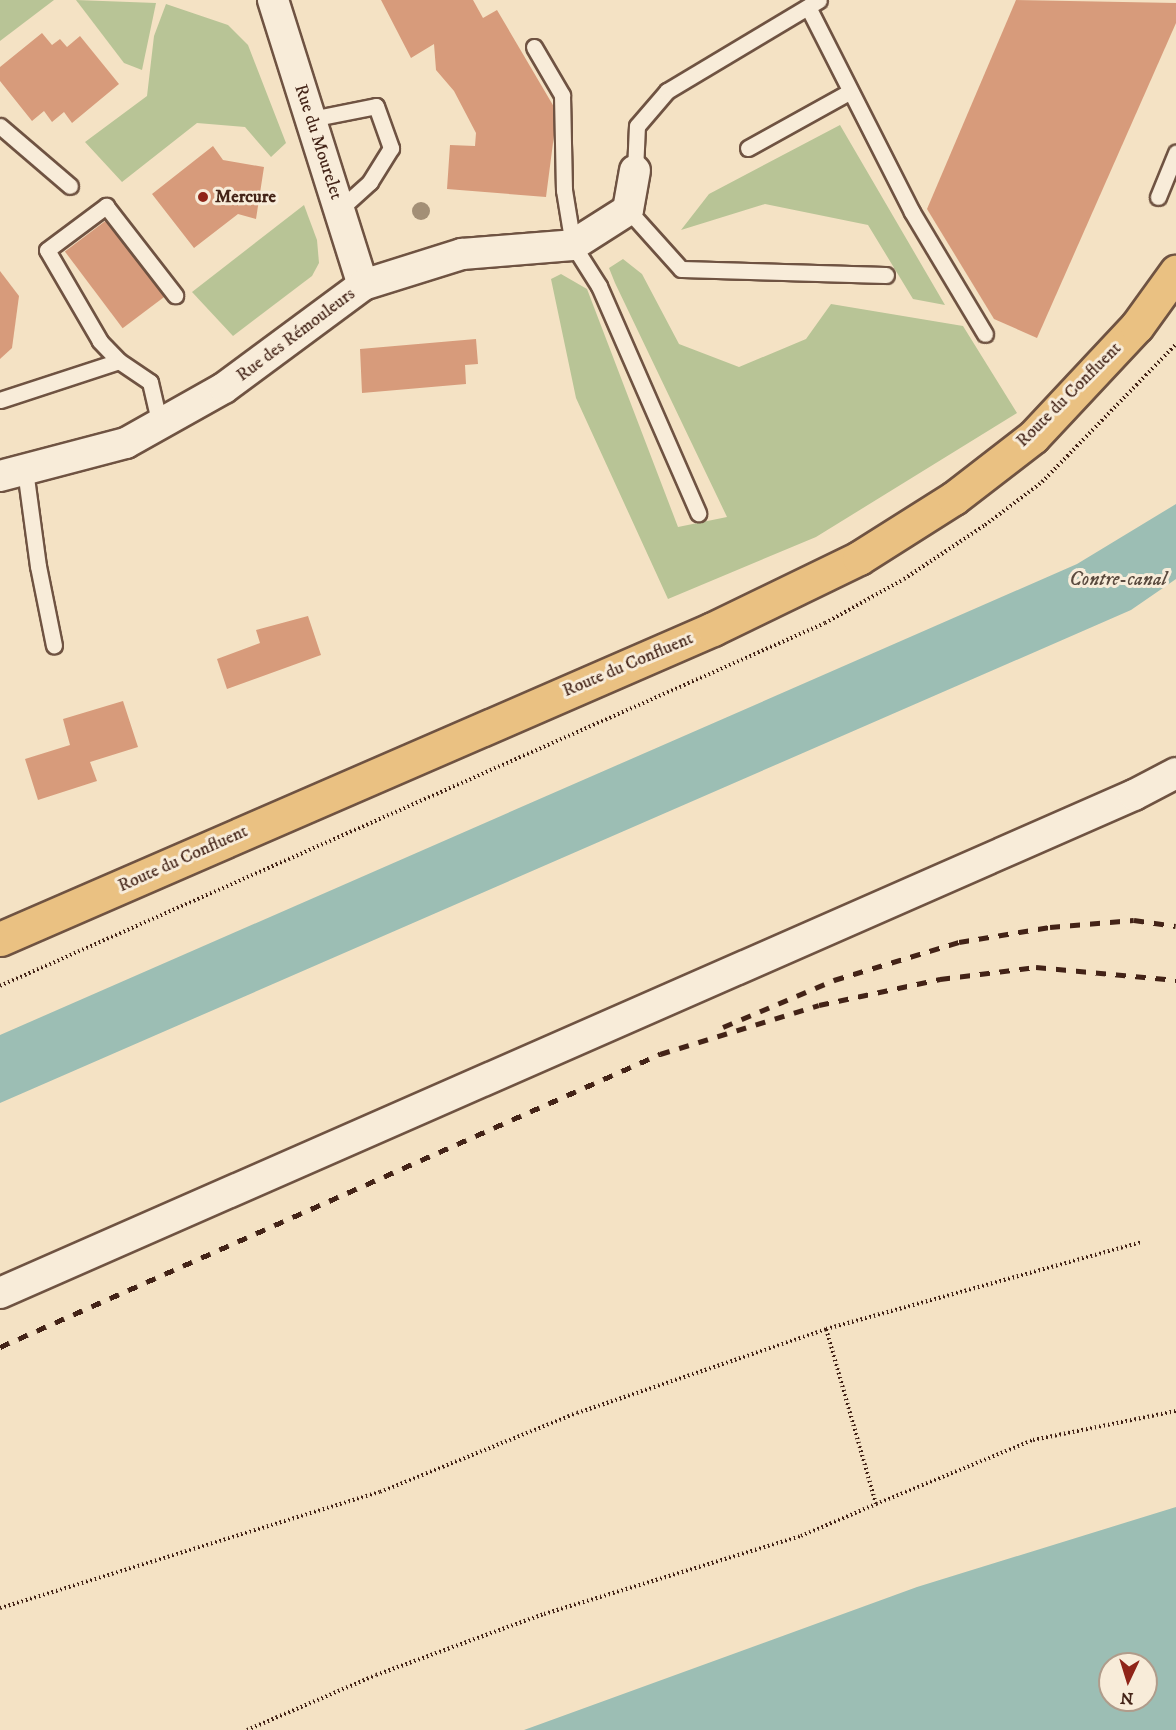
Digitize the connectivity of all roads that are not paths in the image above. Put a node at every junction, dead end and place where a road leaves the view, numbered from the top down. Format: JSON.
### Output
{"nodes":[{"id":1,"x":273,"y":0,"type":"edge"},
{"id":2,"x":814,"y":3,"type":"edge"},
{"id":3,"x":534,"y":47,"type":"dead end"},
{"id":4,"x":849,"y":92,"type":"junction"},
{"id":5,"x":311,"y":119,"type":"junction"},
{"id":6,"x":3,"y":134,"type":"edge"},
{"id":7,"x":748,"y":148,"type":"dead end"},
{"id":8,"x":1176,"y":153,"type":"edge"},
{"id":9,"x":634,"y":171,"type":"joint"},
{"id":10,"x":70,"y":186,"type":"dead end"},
{"id":11,"x":1158,"y":197,"type":"dead end"},
{"id":12,"x":339,"y":210,"type":"junction"},
{"id":13,"x":628,"y":210,"type":"junction"},
{"id":14,"x":573,"y":245,"type":"junction"},
{"id":15,"x":1176,"y":272,"type":"edge"},
{"id":16,"x":886,"y":275,"type":"dead end"},
{"id":17,"x":363,"y":285,"type":"junction"},
{"id":18,"x":175,"y":295,"type":"dead end"},
{"id":19,"x":986,"y":334,"type":"dead end"},
{"id":20,"x":119,"y":361,"type":"junction"},
{"id":21,"x":0,"y":400,"type":"edge"},
{"id":22,"x":159,"y":425,"type":"junction"},
{"id":23,"x":13,"y":473,"type":"edge"},
{"id":24,"x":698,"y":513,"type":"dead end"},
{"id":25,"x":54,"y":645,"type":"dead end"},
{"id":26,"x":1176,"y":772,"type":"edge"},
{"id":27,"x":0,"y":939,"type":"edge"},
{"id":28,"x":0,"y":1293,"type":"edge"}],
"edges":[{"from":1,"to":5,"type":"street","name":"Rue du Mourelet"},
{"from":2,"to":4,"type":"lane"},
{"from":2,"to":9,"type":"lane"},
{"from":3,"to":14,"type":"lane"},
{"from":4,"to":7,"type":"lane"},
{"from":4,"to":19,"type":"lane"},
{"from":5,"to":12,"type":"street","name":"Rue du Mourelet"},
{"from":5,"to":12,"type":"lane"},
{"from":6,"to":10,"type":"lane"},
{"from":8,"to":11,"type":"lane"},
{"from":9,"to":13,"type":"street"},
{"from":12,"to":17,"type":"street","name":"Rue du Mourelet"},
{"from":13,"to":14,"type":"street","name":"Rue des Rémouleurs"},
{"from":13,"to":16,"type":"lane"},
{"from":14,"to":17,"type":"street","name":"Rue des Rémouleurs"},
{"from":14,"to":24,"type":"lane"},
{"from":15,"to":27,"type":"main road","name":"Route du Confluent"},
{"from":17,"to":22,"type":"street","name":"Rue des Rémouleurs"},
{"from":18,"to":20,"type":"lane"},
{"from":20,"to":21,"type":"lane"},
{"from":20,"to":22,"type":"lane"},
{"from":22,"to":23,"type":"street","name":"Rue des Rémouleurs"},
{"from":23,"to":25,"type":"lane"},
{"from":26,"to":28,"type":"street"}]}
